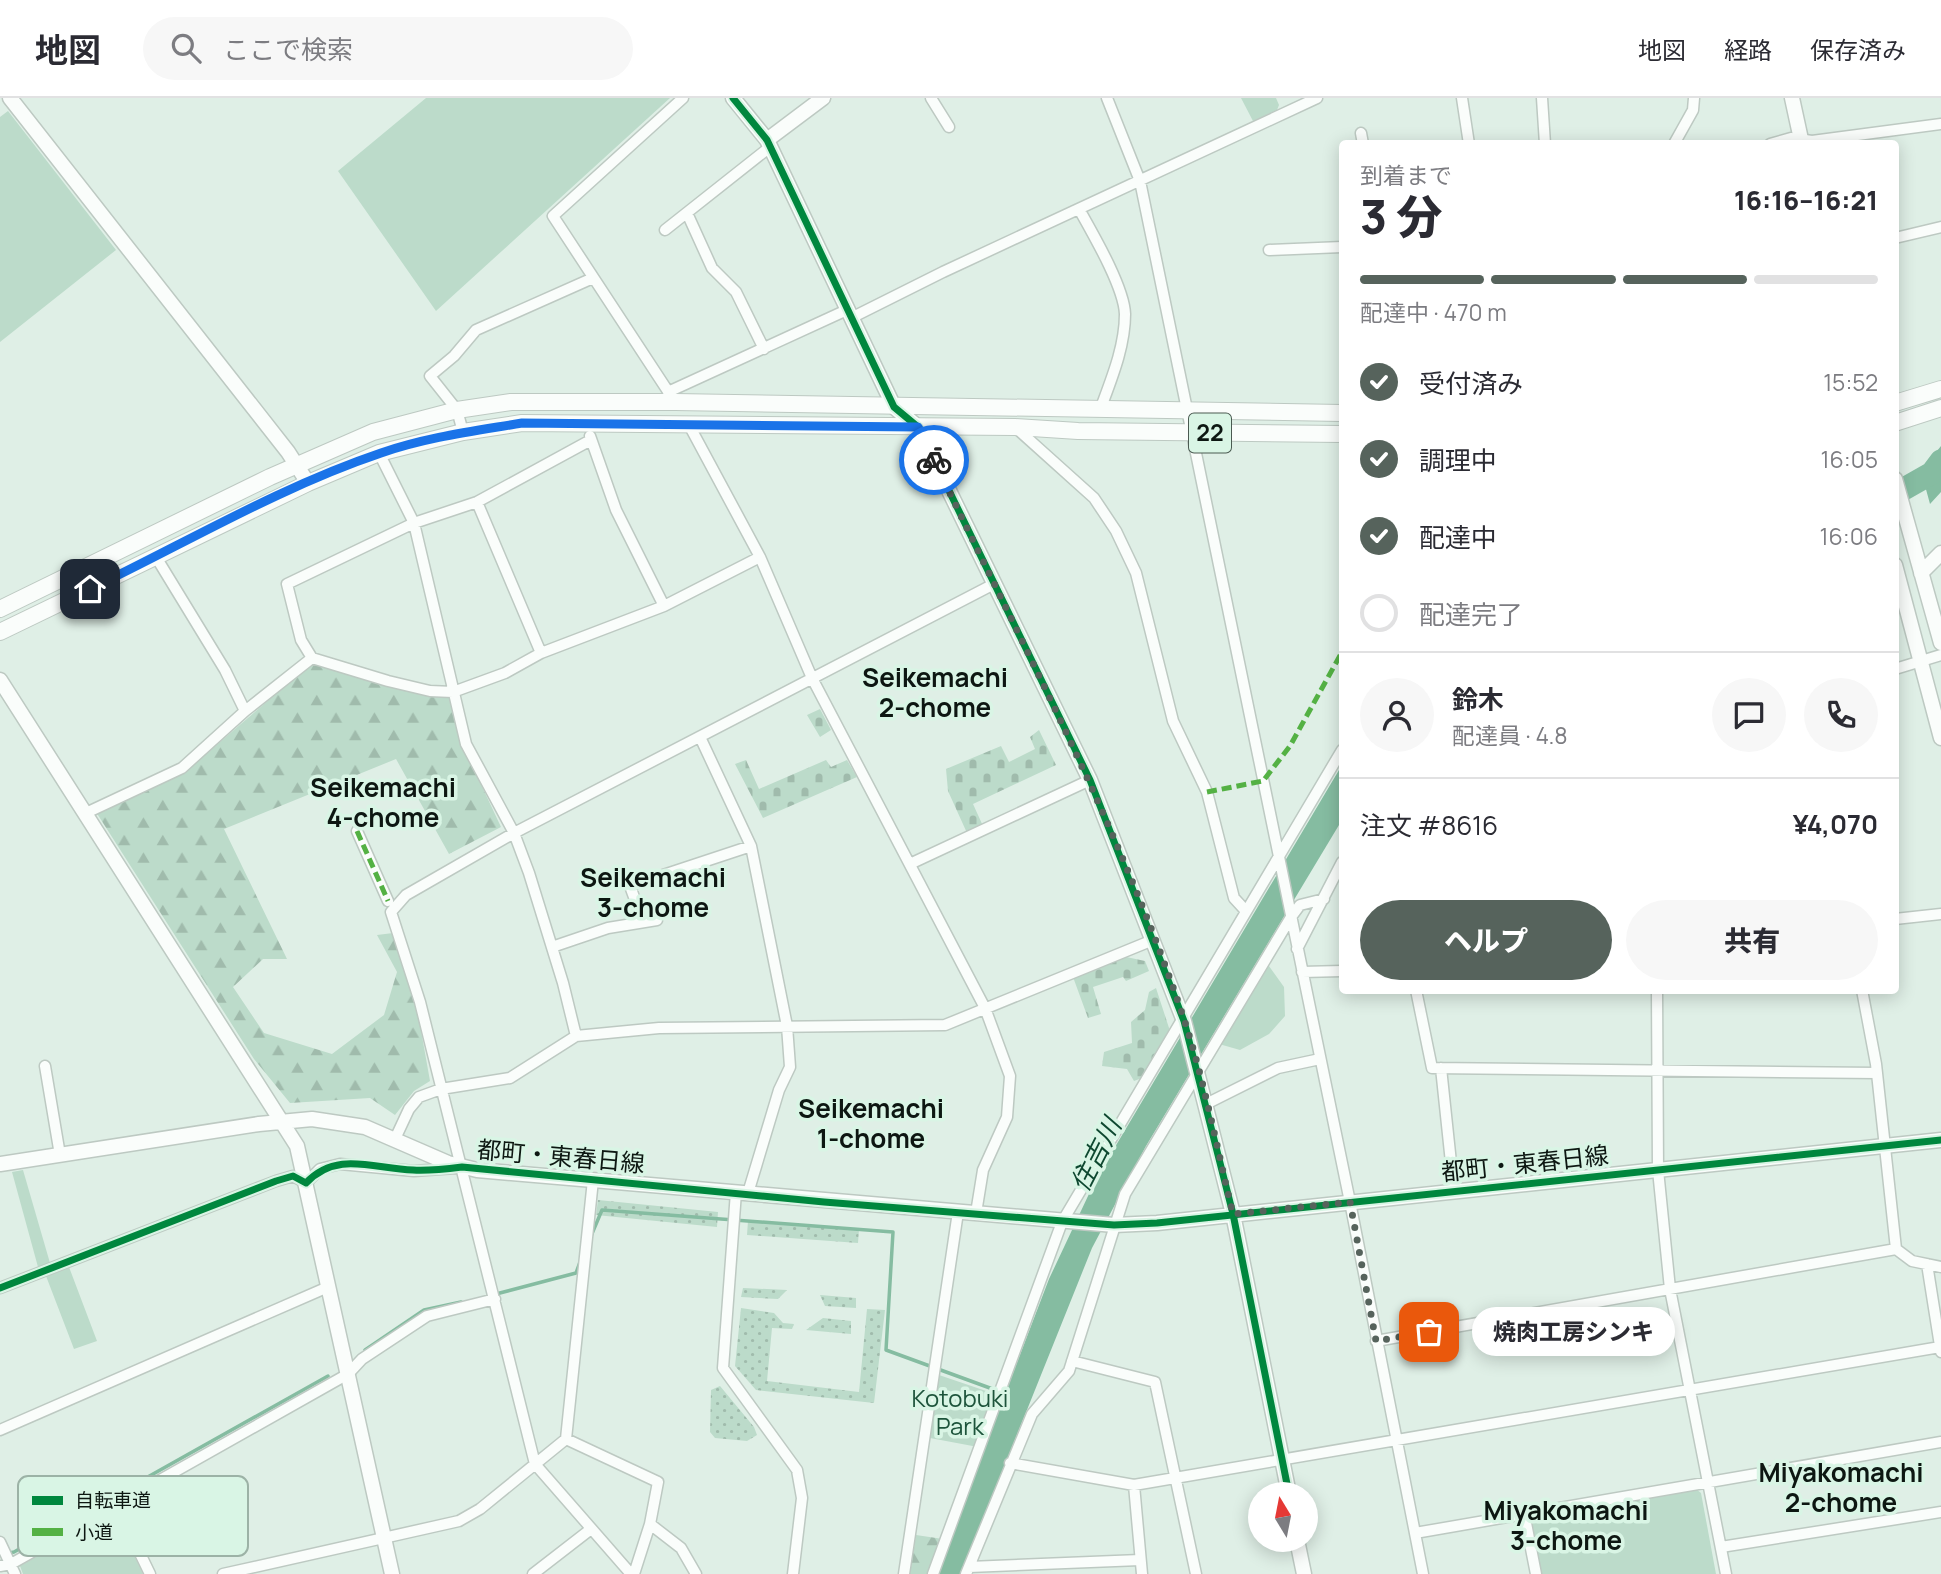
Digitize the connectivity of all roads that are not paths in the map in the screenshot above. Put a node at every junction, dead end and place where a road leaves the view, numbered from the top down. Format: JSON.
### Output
{"nodes":[{"id":1,"x":10,"y":98,"type":"edge"},
{"id":2,"x":683,"y":98,"type":"edge"},
{"id":3,"x":733,"y":98,"type":"edge"},
{"id":4,"x":823,"y":98,"type":"edge"},
{"id":5,"x":932,"y":98,"type":"edge"},
{"id":6,"x":1107,"y":98,"type":"edge"},
{"id":7,"x":1283,"y":98,"type":"edge"},
{"id":8,"x":1317,"y":98,"type":"edge"},
{"id":9,"x":1462,"y":98,"type":"edge"},
{"id":10,"x":1542,"y":98,"type":"edge"},
{"id":11,"x":1694,"y":98,"type":"edge"},
{"id":12,"x":1791,"y":98,"type":"edge"},
{"id":13,"x":1289,"y":110,"type":"junction"},
{"id":14,"x":1941,"y":124,"type":"edge"},
{"id":15,"x":949,"y":128,"type":"dead end"},
{"id":16,"x":1468,"y":140,"type":"edge"},
{"id":17,"x":1545,"y":140,"type":"edge"},
{"id":18,"x":1676,"y":140,"type":"edge"},
{"id":19,"x":1802,"y":140,"type":"edge"},
{"id":20,"x":1820,"y":140,"type":"edge"},
{"id":21,"x":769,"y":144,"type":"junction"},
{"id":22,"x":1140,"y":181,"type":"junction"},
{"id":23,"x":1079,"y":209,"type":"junction"},
{"id":24,"x":687,"y":213,"type":"junction"},
{"id":25,"x":1941,"y":227,"type":"edge"},
{"id":26,"x":665,"y":230,"type":"dead end"},
{"id":27,"x":1899,"y":237,"type":"edge"},
{"id":28,"x":1339,"y":247,"type":"edge"},
{"id":29,"x":1269,"y":250,"type":"dead end"},
{"id":30,"x":593,"y":278,"type":"junction"},
{"id":31,"x":851,"y":313,"type":"junction"},
{"id":32,"x":764,"y":349,"type":"junction"},
{"id":33,"x":1941,"y":389,"type":"edge"},
{"id":34,"x":672,"y":397,"type":"junction"},
{"id":35,"x":1899,"y":402,"type":"edge"},
{"id":36,"x":894,"y":407,"type":"junction"},
{"id":37,"x":1941,"y":408,"type":"edge"},
{"id":38,"x":457,"y":410,"type":"junction"},
{"id":39,"x":1100,"y":410,"type":"junction"},
{"id":40,"x":1187,"y":411,"type":"junction"},
{"id":41,"x":1339,"y":413,"type":"edge"},
{"id":42,"x":1899,"y":422,"type":"edge"},
{"id":43,"x":591,"y":424,"type":"junction"},
{"id":44,"x":689,"y":425,"type":"junction"},
{"id":45,"x":918,"y":427,"type":"junction"},
{"id":46,"x":1014,"y":427,"type":"junction"},
{"id":47,"x":463,"y":432,"type":"junction"},
{"id":48,"x":1192,"y":432,"type":"junction"},
{"id":49,"x":1339,"y":434,"type":"edge"},
{"id":50,"x":589,"y":441,"type":"junction"},
{"id":51,"x":379,"y":453,"type":"junction"},
{"id":52,"x":297,"y":464,"type":"junction"},
{"id":53,"x":308,"y":483,"type":"junction"},
{"id":54,"x":1899,"y":491,"type":"edge"},
{"id":55,"x":477,"y":502,"type":"junction"},
{"id":56,"x":414,"y":523,"type":"junction"},
{"id":57,"x":1941,"y":553,"type":"edge"},
{"id":58,"x":156,"y":557,"type":"junction"},
{"id":59,"x":760,"y":558,"type":"junction"},
{"id":60,"x":1922,"y":573,"type":"junction"},
{"id":61,"x":1899,"y":579,"type":"edge"},
{"id":62,"x":994,"y":584,"type":"junction"},
{"id":63,"x":664,"y":606,"type":"junction"},
{"id":64,"x":0,"y":609,"type":"edge"},
{"id":65,"x":0,"y":632,"type":"edge"},
{"id":66,"x":1941,"y":643,"type":"edge"},
{"id":67,"x":541,"y":653,"type":"junction"},
{"id":68,"x":1941,"y":655,"type":"edge"},
{"id":69,"x":312,"y":658,"type":"junction"},
{"id":70,"x":1922,"y":661,"type":"junction"},
{"id":71,"x":1899,"y":668,"type":"edge"},
{"id":72,"x":812,"y":678,"type":"junction"},
{"id":73,"x":0,"y":680,"type":"edge"},
{"id":74,"x":453,"y":692,"type":"junction"},
{"id":75,"x":245,"y":711,"type":"junction"},
{"id":76,"x":700,"y":737,"type":"junction"},
{"id":77,"x":1941,"y":738,"type":"edge"},
{"id":78,"x":1339,"y":755,"type":"edge"},
{"id":79,"x":1090,"y":780,"type":"junction"},
{"id":80,"x":86,"y":813,"type":"junction"},
{"id":81,"x":357,"y":831,"type":"dead end"},
{"id":82,"x":514,"y":833,"type":"junction"},
{"id":83,"x":751,"y":846,"type":"junction"},
{"id":84,"x":1279,"y":859,"type":"junction"},
{"id":85,"x":912,"y":863,"type":"junction"},
{"id":86,"x":1339,"y":868,"type":"edge"},
{"id":87,"x":1324,"y":899,"type":"junction"},
{"id":88,"x":388,"y":901,"type":"dead end"},
{"id":89,"x":1245,"y":910,"type":"junction"},
{"id":90,"x":1941,"y":914,"type":"edge"},
{"id":91,"x":1290,"y":915,"type":"junction"},
{"id":92,"x":1899,"y":919,"type":"edge"},
{"id":93,"x":1153,"y":940,"type":"junction"},
{"id":94,"x":552,"y":947,"type":"junction"},
{"id":95,"x":1297,"y":949,"type":"junction"},
{"id":96,"x":1339,"y":971,"type":"edge"},
{"id":97,"x":1302,"y":972,"type":"junction"},
{"id":98,"x":1417,"y":994,"type":"edge"},
{"id":99,"x":1657,"y":994,"type":"edge"},
{"id":100,"x":1863,"y":994,"type":"edge"},
{"id":101,"x":985,"y":1008,"type":"junction"},
{"id":102,"x":1183,"y":1018,"type":"junction"},
{"id":103,"x":788,"y":1026,"type":"junction"},
{"id":104,"x":576,"y":1036,"type":"junction"},
{"id":105,"x":1320,"y":1059,"type":"junction"},
{"id":106,"x":45,"y":1066,"type":"dead end"},
{"id":107,"x":1441,"y":1068,"type":"junction"},
{"id":108,"x":1199,"y":1070,"type":"junction"},
{"id":109,"x":1657,"y":1070,"type":"junction"},
{"id":110,"x":1877,"y":1073,"type":"junction"},
{"id":111,"x":442,"y":1089,"type":"junction"},
{"id":112,"x":1206,"y":1104,"type":"junction"},
{"id":113,"x":283,"y":1121,"type":"junction"},
{"id":114,"x":394,"y":1139,"type":"junction"},
{"id":115,"x":1941,"y":1140,"type":"edge"},
{"id":116,"x":1884,"y":1146,"type":"junction"},
{"id":117,"x":60,"y":1155,"type":"junction"},
{"id":118,"x":0,"y":1164,"type":"edge"},
{"id":119,"x":462,"y":1167,"type":"junction"},
{"id":120,"x":1658,"y":1170,"type":"junction"},
{"id":121,"x":593,"y":1180,"type":"junction"},
{"id":122,"x":306,"y":1183,"type":"junction"},
{"id":123,"x":1454,"y":1191,"type":"junction"},
{"id":124,"x":742,"y":1193,"type":"junction"},
{"id":125,"x":1350,"y":1202,"type":"junction"},
{"id":126,"x":958,"y":1212,"type":"junction"},
{"id":127,"x":976,"y":1213,"type":"junction"},
{"id":128,"x":1233,"y":1214,"type":"junction"},
{"id":129,"x":1062,"y":1222,"type":"junction"},
{"id":130,"x":1114,"y":1225,"type":"junction"},
{"id":131,"x":1896,"y":1250,"type":"junction"},
{"id":132,"x":1927,"y":1264,"type":"junction"},
{"id":133,"x":1941,"y":1267,"type":"edge"},
{"id":134,"x":328,"y":1287,"type":"junction"},
{"id":135,"x":0,"y":1288,"type":"edge"},
{"id":136,"x":1670,"y":1289,"type":"junction"},
{"id":137,"x":495,"y":1298,"type":"junction"},
{"id":138,"x":1376,"y":1341,"type":"junction"},
{"id":139,"x":1940,"y":1349,"type":"edge"},
{"id":140,"x":1072,"y":1361,"type":"junction"},
{"id":141,"x":348,"y":1374,"type":"junction"},
{"id":142,"x":1690,"y":1389,"type":"junction"},
{"id":143,"x":0,"y":1430,"type":"edge"},
{"id":144,"x":566,"y":1439,"type":"junction"},
{"id":145,"x":1396,"y":1440,"type":"junction"},
{"id":146,"x":1941,"y":1442,"type":"edge"},
{"id":147,"x":1282,"y":1459,"type":"junction"},
{"id":148,"x":1010,"y":1463,"type":"junction"},
{"id":149,"x":535,"y":1464,"type":"junction"},
{"id":150,"x":166,"y":1476,"type":"edge"},
{"id":151,"x":1176,"y":1478,"type":"junction"},
{"id":152,"x":1287,"y":1482,"type":"edge"},
{"id":153,"x":1708,"y":1482,"type":"junction"},
{"id":154,"x":1134,"y":1485,"type":"junction"},
{"id":155,"x":1941,"y":1512,"type":"edge"},
{"id":156,"x":1524,"y":1513,"type":"junction"},
{"id":157,"x":650,"y":1524,"type":"junction"},
{"id":158,"x":592,"y":1529,"type":"junction"},
{"id":159,"x":1415,"y":1533,"type":"junction"},
{"id":160,"x":384,"y":1536,"type":"junction"},
{"id":161,"x":0,"y":1542,"type":"edge"},
{"id":162,"x":1721,"y":1547,"type":"junction"},
{"id":163,"x":1299,"y":1552,"type":"edge"},
{"id":164,"x":29,"y":1556,"type":"edge"},
{"id":165,"x":141,"y":1556,"type":"edge"},
{"id":166,"x":1140,"y":1560,"type":"junction"},
{"id":167,"x":9,"y":1568,"type":"edge"},
{"id":168,"x":967,"y":1571,"type":"edge"},
{"id":169,"x":535,"y":1573,"type":"edge"},
{"id":170,"x":150,"y":1574,"type":"edge"},
{"id":171,"x":223,"y":1574,"type":"edge"},
{"id":172,"x":392,"y":1574,"type":"edge"},
{"id":173,"x":632,"y":1574,"type":"edge"},
{"id":174,"x":696,"y":1574,"type":"edge"},
{"id":175,"x":793,"y":1574,"type":"edge"},
{"id":176,"x":904,"y":1574,"type":"edge"},
{"id":177,"x":933,"y":1574,"type":"edge"},
{"id":178,"x":1142,"y":1574,"type":"edge"},
{"id":179,"x":1196,"y":1574,"type":"edge"},
{"id":180,"x":1304,"y":1574,"type":"edge"},
{"id":181,"x":1423,"y":1574,"type":"edge"},
{"id":182,"x":1536,"y":1574,"type":"edge"},
{"id":183,"x":1726,"y":1574,"type":"edge"}],
"edges":[{"from":1,"to":52,"type":"street"},
{"from":2,"to":30,"type":"street"},
{"from":3,"to":21,"type":"street"},
{"from":4,"to":21,"type":"street"},
{"from":5,"to":15,"type":"street"},
{"from":6,"to":22,"type":"street"},
{"from":7,"to":13,"type":"street"},
{"from":8,"to":13,"type":"street"},
{"from":9,"to":16,"type":"street"},
{"from":10,"to":17,"type":"street"},
{"from":11,"to":18,"type":"street"},
{"from":12,"to":19,"type":"street"},
{"from":13,"to":22,"type":"street"},
{"from":14,"to":20,"type":"street"},
{"from":21,"to":24,"type":"street"},
{"from":21,"to":31,"type":"street"},
{"from":22,"to":23,"type":"street"},
{"from":22,"to":40,"type":"street"},
{"from":23,"to":31,"type":"street"},
{"from":23,"to":39,"type":"street"},
{"from":24,"to":26,"type":"street"},
{"from":24,"to":32,"type":"street"},
{"from":25,"to":27,"type":"street"},
{"from":28,"to":29,"type":"street"},
{"from":30,"to":34,"type":"street"},
{"from":30,"to":38,"type":"street"},
{"from":31,"to":32,"type":"street"},
{"from":31,"to":36,"type":"street"},
{"from":32,"to":34,"type":"street"},
{"from":33,"to":35,"type":"main road"},
{"from":34,"to":36,"type":"main road","number":"22"},
{"from":34,"to":38,"type":"main road","number":"22"},
{"from":36,"to":39,"type":"main road","number":"22"},
{"from":36,"to":45,"type":"street"},
{"from":37,"to":42,"type":"main road"},
{"from":38,"to":47,"type":"street"},
{"from":38,"to":52,"type":"main road","number":"22"},
{"from":39,"to":40,"type":"main road","number":"22"},
{"from":40,"to":41,"type":"main road","number":"22"},
{"from":40,"to":48,"type":"street"},
{"from":43,"to":44,"type":"main road","number":"22"},
{"from":43,"to":47,"type":"main road","number":"22"},
{"from":43,"to":50,"type":"street"},
{"from":44,"to":45,"type":"main road","number":"22"},
{"from":44,"to":59,"type":"street"},
{"from":45,"to":46,"type":"main road","number":"22"},
{"from":45,"to":62,"type":"street"},
{"from":46,"to":48,"type":"main road","number":"22"},
{"from":46,"to":89,"type":"street"},
{"from":47,"to":51,"type":"main road","number":"22"},
{"from":48,"to":49,"type":"main road","number":"22"},
{"from":48,"to":84,"type":"street"},
{"from":50,"to":55,"type":"street"},
{"from":50,"to":63,"type":"street"},
{"from":51,"to":53,"type":"main road","number":"22"},
{"from":51,"to":56,"type":"street"},
{"from":52,"to":53,"type":"street"},
{"from":52,"to":64,"type":"main road","number":"22"},
{"from":53,"to":58,"type":"main road","number":"22"},
{"from":54,"to":60,"type":"street"},
{"from":55,"to":56,"type":"street"},
{"from":55,"to":67,"type":"street"},
{"from":56,"to":69,"type":"street"},
{"from":56,"to":74,"type":"street"},
{"from":57,"to":60,"type":"street"},
{"from":58,"to":65,"type":"main road","number":"22"},
{"from":58,"to":75,"type":"street"},
{"from":59,"to":63,"type":"street"},
{"from":59,"to":72,"type":"street"},
{"from":60,"to":66,"type":"street"},
{"from":61,"to":70,"type":"street"},
{"from":62,"to":72,"type":"street"},
{"from":62,"to":79,"type":"street"},
{"from":63,"to":67,"type":"street"},
{"from":67,"to":74,"type":"street"},
{"from":68,"to":70,"type":"street"},
{"from":69,"to":74,"type":"street"},
{"from":69,"to":75,"type":"street"},
{"from":70,"to":71,"type":"street"},
{"from":70,"to":77,"type":"street"},
{"from":72,"to":76,"type":"street"},
{"from":72,"to":85,"type":"street"},
{"from":73,"to":80,"type":"street"},
{"from":74,"to":82,"type":"street"},
{"from":75,"to":80,"type":"street"},
{"from":76,"to":82,"type":"street"},
{"from":76,"to":83,"type":"street"},
{"from":78,"to":84,"type":"street"},
{"from":79,"to":85,"type":"street"},
{"from":79,"to":93,"type":"street"},
{"from":80,"to":113,"type":"street"},
{"from":81,"to":88,"type":"street"},
{"from":82,"to":94,"type":"street"},
{"from":82,"to":111,"type":"street"},
{"from":83,"to":94,"type":"street"},
{"from":83,"to":103,"type":"street"},
{"from":84,"to":89,"type":"street"},
{"from":84,"to":91,"type":"street"},
{"from":85,"to":101,"type":"street"},
{"from":86,"to":87,"type":"street"},
{"from":87,"to":91,"type":"street"},
{"from":87,"to":95,"type":"street"},
{"from":89,"to":102,"type":"street"},
{"from":90,"to":92,"type":"street"},
{"from":91,"to":95,"type":"street"},
{"from":91,"to":108,"type":"street"},
{"from":93,"to":101,"type":"street"},
{"from":93,"to":102,"type":"street"},
{"from":94,"to":104,"type":"street"},
{"from":95,"to":97,"type":"street"},
{"from":96,"to":97,"type":"street"},
{"from":97,"to":105,"type":"street"},
{"from":98,"to":107,"type":"street"},
{"from":99,"to":109,"type":"street"},
{"from":100,"to":110,"type":"street"},
{"from":101,"to":103,"type":"street"},
{"from":101,"to":127,"type":"street"},
{"from":102,"to":108,"type":"street"},
{"from":102,"to":129,"type":"street"},
{"from":103,"to":104,"type":"street"},
{"from":103,"to":124,"type":"street"},
{"from":104,"to":111,"type":"street"},
{"from":105,"to":112,"type":"street"},
{"from":105,"to":125,"type":"street"},
{"from":106,"to":117,"type":"street"},
{"from":107,"to":109,"type":"street"},
{"from":107,"to":123,"type":"street"},
{"from":108,"to":112,"type":"street"},
{"from":108,"to":130,"type":"street"},
{"from":109,"to":110,"type":"street"},
{"from":109,"to":120,"type":"street"},
{"from":110,"to":116,"type":"street"},
{"from":111,"to":114,"type":"street"},
{"from":111,"to":119,"type":"street"},
{"from":112,"to":128,"type":"street"},
{"from":113,"to":114,"type":"street"},
{"from":113,"to":117,"type":"street"},
{"from":113,"to":122,"type":"street"},
{"from":114,"to":119,"type":"street"},
{"from":115,"to":116,"type":"street","name":"都町・東春日線"},
{"from":116,"to":120,"type":"street","name":"都町・東春日線"},
{"from":116,"to":131,"type":"street"},
{"from":117,"to":118,"type":"street"},
{"from":119,"to":121,"type":"street","name":"都町・東春日線"},
{"from":119,"to":122,"type":"street","name":"都町・東春日線"},
{"from":119,"to":137,"type":"street"},
{"from":120,"to":123,"type":"street","name":"都町・東春日線"},
{"from":120,"to":136,"type":"street"},
{"from":121,"to":124,"type":"street","name":"都町・東春日線"},
{"from":121,"to":144,"type":"street"},
{"from":122,"to":134,"type":"street"},
{"from":122,"to":135,"type":"street"},
{"from":123,"to":125,"type":"street","name":"都町・東春日線"},
{"from":124,"to":126,"type":"street","name":"都町・東春日線"},
{"from":124,"to":175,"type":"street"},
{"from":125,"to":128,"type":"street","name":"都町・東春日線"},
{"from":125,"to":138,"type":"street"},
{"from":126,"to":127,"type":"street","name":"都町・東春日線"},
{"from":126,"to":176,"type":"street"},
{"from":127,"to":129,"type":"street","name":"都町・東春日線"},
{"from":128,"to":130,"type":"street","name":"都町・東春日線"},
{"from":128,"to":147,"type":"street"},
{"from":129,"to":130,"type":"street","name":"都町・東春日線"},
{"from":129,"to":177,"type":"street"},
{"from":130,"to":140,"type":"street"},
{"from":131,"to":132,"type":"street"},
{"from":131,"to":136,"type":"street"},
{"from":132,"to":133,"type":"street"},
{"from":132,"to":139,"type":"street"},
{"from":134,"to":141,"type":"street"},
{"from":134,"to":143,"type":"street"},
{"from":136,"to":138,"type":"street"},
{"from":136,"to":142,"type":"street"},
{"from":137,"to":141,"type":"street"},
{"from":137,"to":149,"type":"street"},
{"from":138,"to":145,"type":"street"},
{"from":139,"to":142,"type":"street"},
{"from":140,"to":148,"type":"street"},
{"from":140,"to":151,"type":"street"},
{"from":141,"to":150,"type":"street"},
{"from":141,"to":160,"type":"street"},
{"from":142,"to":145,"type":"street"},
{"from":142,"to":153,"type":"street"},
{"from":144,"to":149,"type":"street"},
{"from":144,"to":157,"type":"street"},
{"from":145,"to":147,"type":"street"},
{"from":145,"to":159,"type":"street"},
{"from":146,"to":153,"type":"street"},
{"from":147,"to":151,"type":"street"},
{"from":147,"to":152,"type":"street"},
{"from":148,"to":154,"type":"street"},
{"from":148,"to":168,"type":"street"},
{"from":149,"to":158,"type":"street"},
{"from":149,"to":160,"type":"street"},
{"from":151,"to":154,"type":"street"},
{"from":151,"to":179,"type":"street"},
{"from":153,"to":156,"type":"street"},
{"from":153,"to":162,"type":"street"},
{"from":154,"to":166,"type":"street"},
{"from":155,"to":162,"type":"street"},
{"from":156,"to":159,"type":"street"},
{"from":156,"to":182,"type":"street"},
{"from":157,"to":173,"type":"street"},
{"from":157,"to":174,"type":"street"},
{"from":158,"to":169,"type":"street"},
{"from":158,"to":173,"type":"street"},
{"from":159,"to":181,"type":"street"},
{"from":160,"to":171,"type":"street"},
{"from":160,"to":172,"type":"street"},
{"from":161,"to":167,"type":"street"},
{"from":162,"to":183,"type":"street"},
{"from":163,"to":180,"type":"street"},
{"from":164,"to":167,"type":"street"},
{"from":165,"to":170,"type":"street"},
{"from":166,"to":168,"type":"street"},
{"from":166,"to":178,"type":"street"}]}
